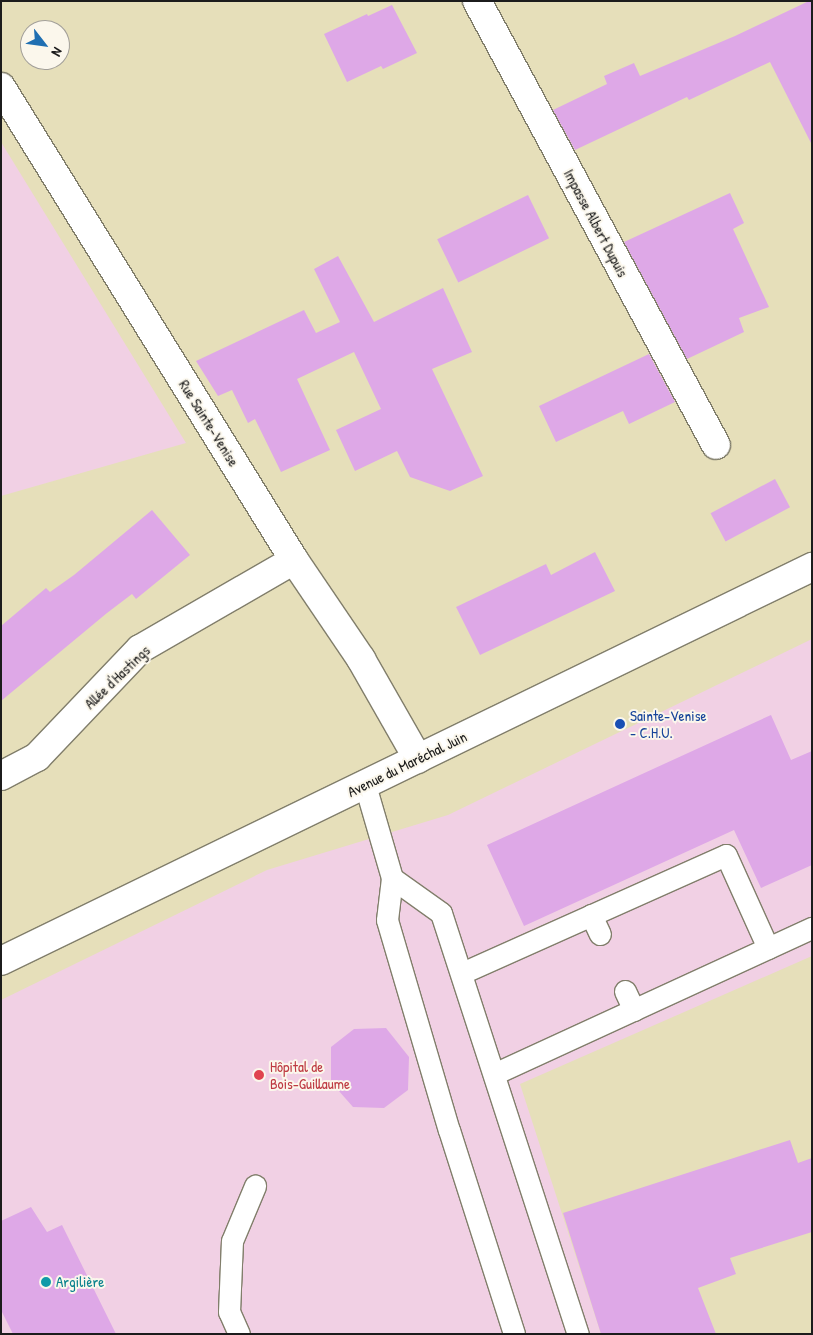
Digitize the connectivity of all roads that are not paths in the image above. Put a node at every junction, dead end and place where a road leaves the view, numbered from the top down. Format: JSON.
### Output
{"nodes":[{"id":1,"x":477,"y":1,"type":"edge"},
{"id":2,"x":1,"y":87,"type":"edge"},
{"id":3,"x":716,"y":445,"type":"dead end"},
{"id":4,"x":294,"y":560,"type":"junction"},
{"id":5,"x":812,"y":567,"type":"edge"},
{"id":6,"x":418,"y":759,"type":"junction"},
{"id":7,"x":1,"y":776,"type":"edge"},
{"id":8,"x":365,"y":785,"type":"junction"},
{"id":9,"x":392,"y":878,"type":"junction"},
{"id":10,"x":591,"y":915,"type":"junction"},
{"id":11,"x":812,"y":928,"type":"edge"},
{"id":12,"x":600,"y":934,"type":"dead end"},
{"id":13,"x":768,"y":948,"type":"junction"},
{"id":14,"x":1,"y":961,"type":"edge"},
{"id":15,"x":462,"y":973,"type":"junction"},
{"id":16,"x":494,"y":1074,"type":"junction"},
{"id":17,"x":255,"y":1186,"type":"dead end"},
{"id":18,"x":240,"y":1334,"type":"edge"},
{"id":19,"x":514,"y":1334,"type":"edge"},
{"id":20,"x":578,"y":1334,"type":"edge"}],
"edges":[{"from":1,"to":3,"type":"street","name":"Impasse Albert Dupuis"},
{"from":2,"to":4,"type":"street","name":"Rue Sainte-Venise"},
{"from":4,"to":6,"type":"street","name":"Rue Sainte-Venise"},
{"from":4,"to":7,"type":"street","name":"Allée d'Hastings"},
{"from":5,"to":6,"type":"street","name":"Avenue du Maréchal Juin"},
{"from":6,"to":8,"type":"street","name":"Avenue du Maréchal Juin"},
{"from":8,"to":9,"type":"lane"},
{"from":8,"to":14,"type":"street","name":"Avenue du Maréchal Juin"},
{"from":9,"to":15,"type":"lane"},
{"from":9,"to":19,"type":"lane"},
{"from":10,"to":12,"type":"lane"},
{"from":10,"to":13,"type":"lane"},
{"from":10,"to":15,"type":"lane"},
{"from":11,"to":13,"type":"lane"},
{"from":13,"to":16,"type":"lane"},
{"from":15,"to":16,"type":"lane"},
{"from":16,"to":20,"type":"lane"},
{"from":17,"to":18,"type":"lane"}]}
